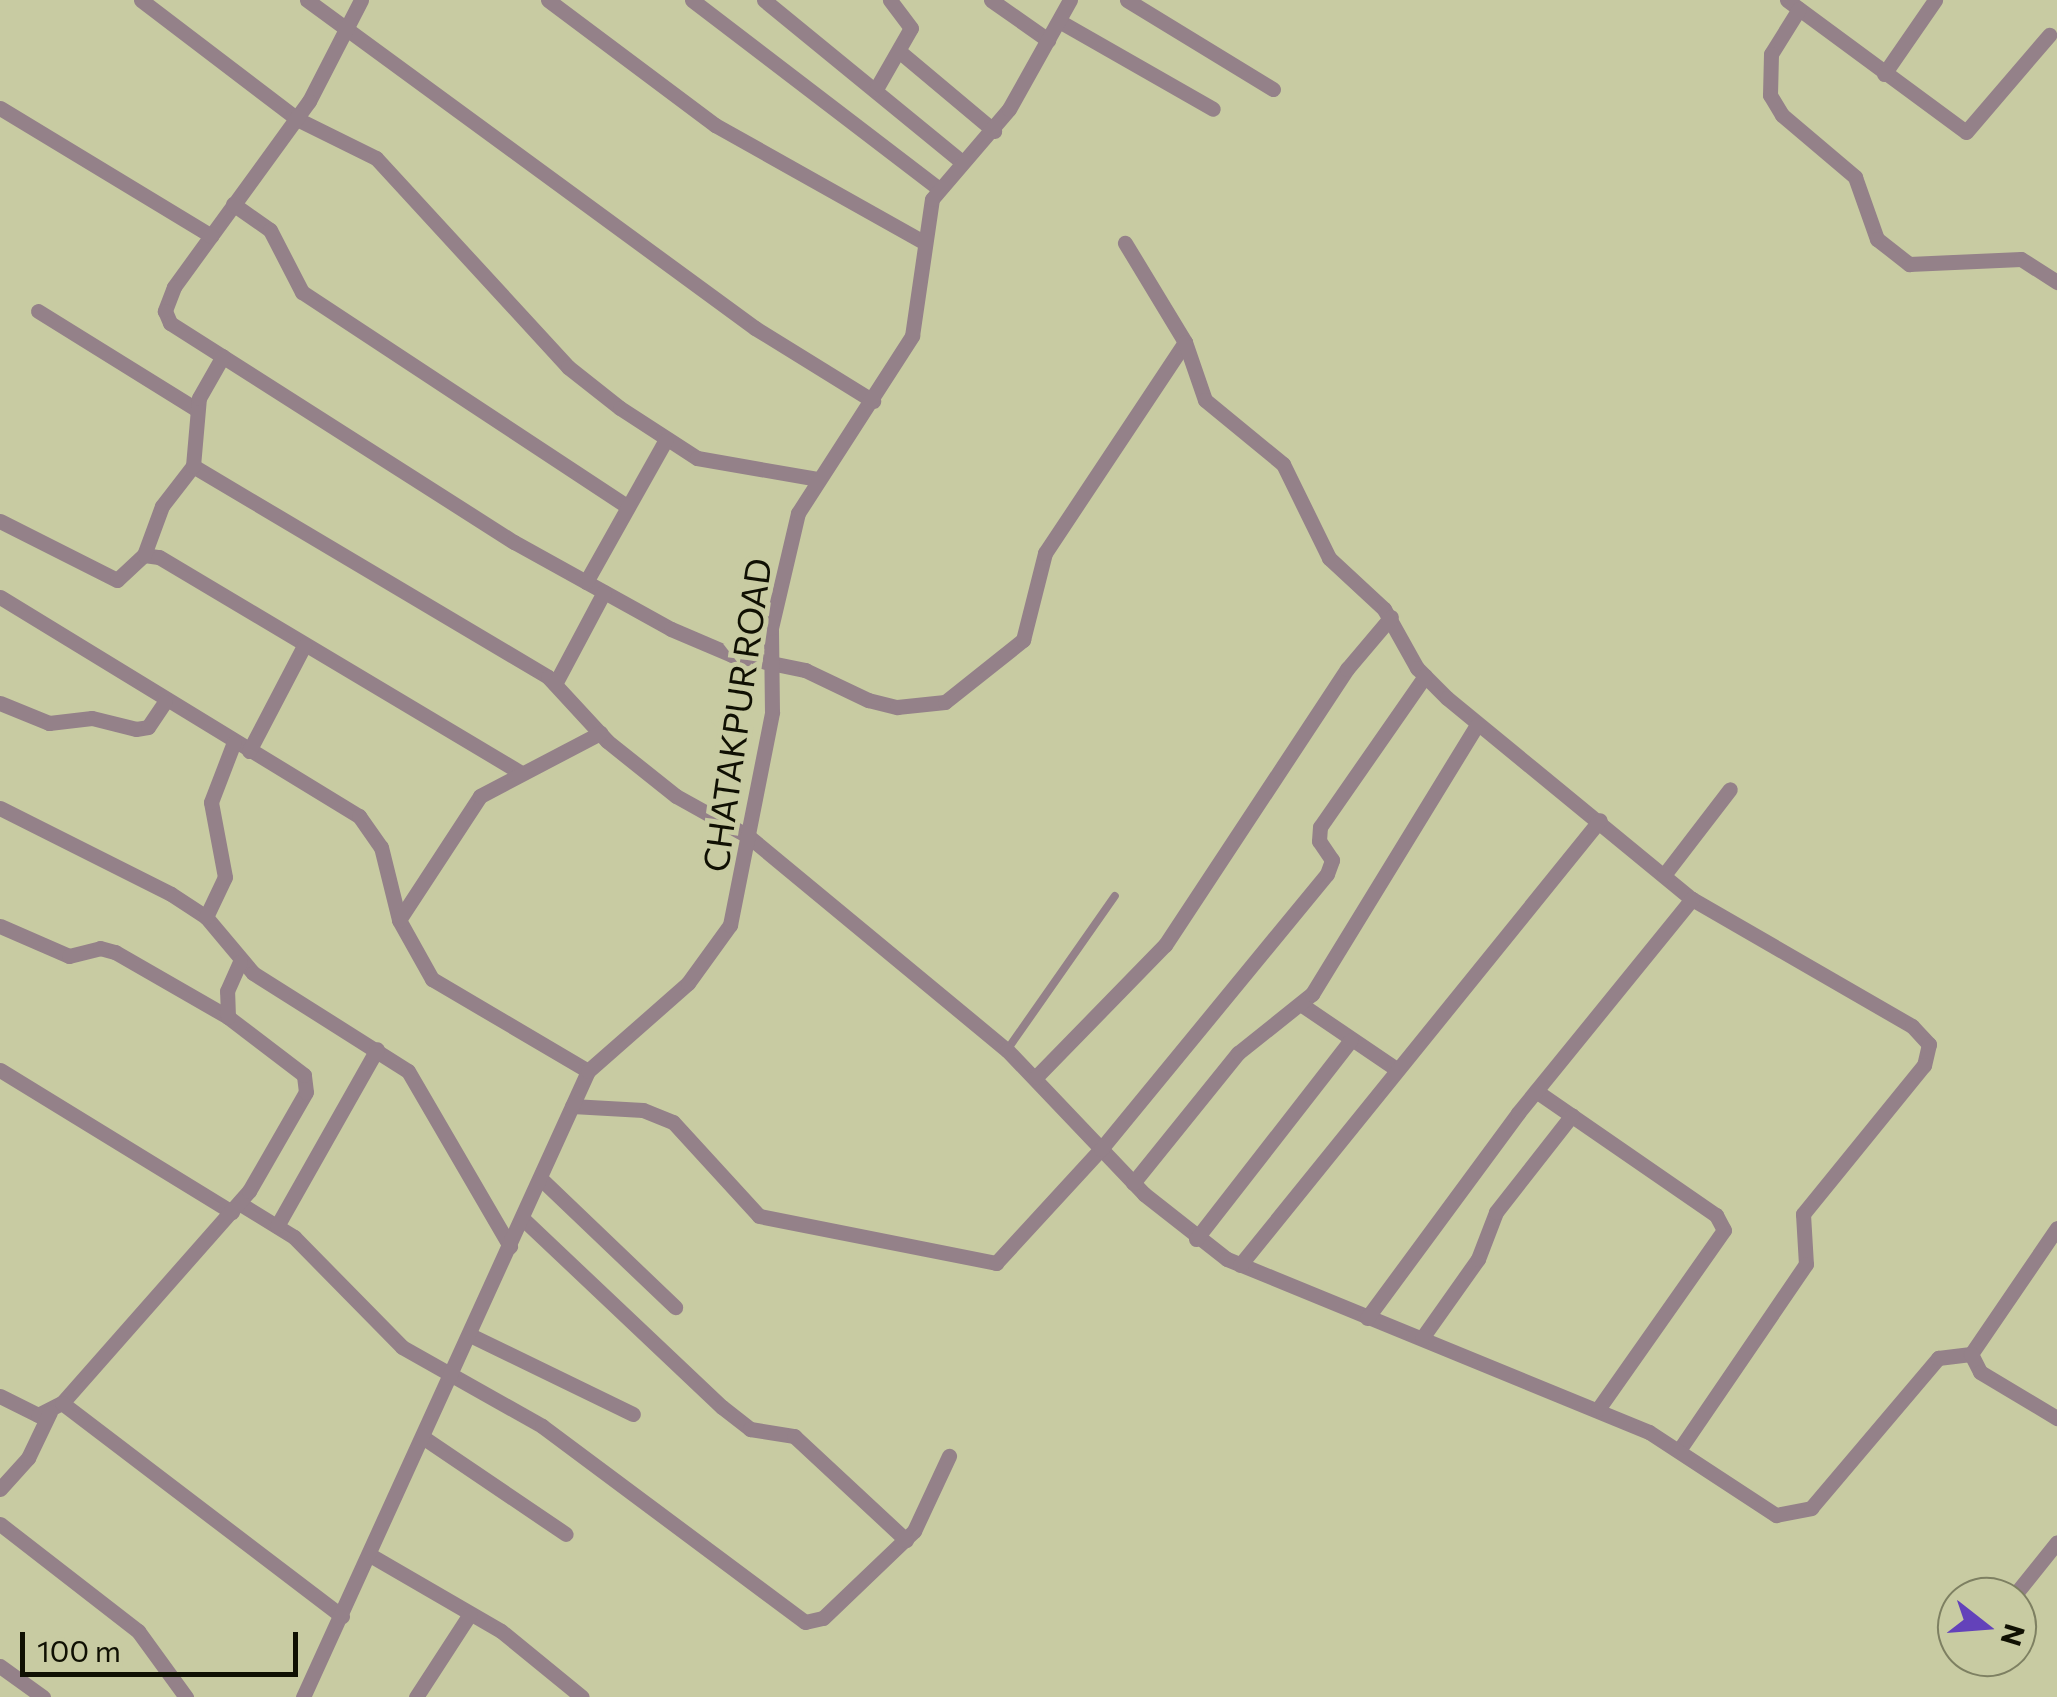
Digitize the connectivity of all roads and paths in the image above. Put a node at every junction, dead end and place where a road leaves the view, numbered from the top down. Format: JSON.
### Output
{"nodes":[{"id":1,"x":141,"y":0,"type":"edge"},
{"id":2,"x":307,"y":0,"type":"edge"},
{"id":3,"x":361,"y":0,"type":"edge"},
{"id":4,"x":548,"y":0,"type":"edge"},
{"id":5,"x":692,"y":0,"type":"edge"},
{"id":6,"x":764,"y":0,"type":"edge"},
{"id":7,"x":890,"y":0,"type":"edge"},
{"id":8,"x":991,"y":0,"type":"edge"},
{"id":9,"x":1070,"y":0,"type":"edge"},
{"id":10,"x":1128,"y":0,"type":"edge"},
{"id":11,"x":1934,"y":0,"type":"edge"},
{"id":12,"x":1793,"y":4,"type":"edge"},
{"id":13,"x":1059,"y":21,"type":"junction"},
{"id":14,"x":347,"y":28,"type":"junction"},
{"id":15,"x":2049,"y":35,"type":"dead end"},
{"id":16,"x":1048,"y":40,"type":"junction"},
{"id":17,"x":900,"y":52,"type":"junction"},
{"id":18,"x":1884,"y":74,"type":"junction"},
{"id":19,"x":876,"y":88,"type":"junction"},
{"id":20,"x":1273,"y":89,"type":"dead end"},
{"id":21,"x":0,"y":108,"type":"edge"},
{"id":22,"x":1213,"y":108,"type":"dead end"},
{"id":23,"x":297,"y":119,"type":"junction"},
{"id":24,"x":994,"y":131,"type":"junction"},
{"id":25,"x":962,"y":162,"type":"junction"},
{"id":26,"x":939,"y":189,"type":"junction"},
{"id":27,"x":233,"y":204,"type":"junction"},
{"id":28,"x":211,"y":236,"type":"junction"},
{"id":29,"x":922,"y":241,"type":"junction"},
{"id":30,"x":1125,"y":243,"type":"dead end"},
{"id":31,"x":2057,"y":282,"type":"edge"},
{"id":32,"x":38,"y":311,"type":"dead end"},
{"id":33,"x":1185,"y":342,"type":"junction"},
{"id":34,"x":223,"y":356,"type":"junction"},
{"id":35,"x":873,"y":400,"type":"junction"},
{"id":36,"x":196,"y":409,"type":"junction"},
{"id":37,"x":666,"y":441,"type":"junction"},
{"id":38,"x":193,"y":466,"type":"junction"},
{"id":39,"x":816,"y":479,"type":"junction"},
{"id":40,"x":626,"y":506,"type":"junction"},
{"id":41,"x":0,"y":521,"type":"edge"},
{"id":42,"x":144,"y":554,"type":"junction"},
{"id":43,"x":586,"y":582,"type":"junction"},
{"id":44,"x":604,"y":592,"type":"junction"},
{"id":45,"x":0,"y":598,"type":"edge"},
{"id":46,"x":1391,"y":618,"type":"junction"},
{"id":47,"x":304,"y":646,"type":"junction"},
{"id":48,"x":772,"y":665,"type":"junction"},
{"id":49,"x":1426,"y":676,"type":"junction"},
{"id":50,"x":555,"y":684,"type":"junction"},
{"id":51,"x":165,"y":702,"type":"junction"},
{"id":52,"x":0,"y":703,"type":"edge"},
{"id":53,"x":1477,"y":724,"type":"junction"},
{"id":54,"x":600,"y":733,"type":"junction"},
{"id":55,"x":234,"y":742,"type":"junction"},
{"id":56,"x":249,"y":751,"type":"junction"},
{"id":57,"x":522,"y":772,"type":"junction"},
{"id":58,"x":1730,"y":788,"type":"dead end"},
{"id":59,"x":0,"y":808,"type":"edge"},
{"id":60,"x":1600,"y":820,"type":"junction"},
{"id":61,"x":748,"y":836,"type":"junction"},
{"id":62,"x":1664,"y":875,"type":"junction"},
{"id":63,"x":1115,"y":896,"type":"dead end"},
{"id":64,"x":1692,"y":899,"type":"junction"},
{"id":65,"x":206,"y":917,"type":"junction"},
{"id":66,"x":399,"y":920,"type":"junction"},
{"id":67,"x":0,"y":926,"type":"edge"},
{"id":68,"x":240,"y":962,"type":"junction"},
{"id":69,"x":1302,"y":1004,"type":"junction"},
{"id":70,"x":228,"y":1017,"type":"junction"},
{"id":71,"x":1351,"y":1040,"type":"junction"},
{"id":72,"x":376,"y":1049,"type":"junction"},
{"id":73,"x":1007,"y":1050,"type":"junction"},
{"id":74,"x":0,"y":1070,"type":"edge"},
{"id":75,"x":588,"y":1070,"type":"junction"},
{"id":76,"x":1396,"y":1070,"type":"junction"},
{"id":77,"x":1036,"y":1078,"type":"junction"},
{"id":78,"x":1536,"y":1090,"type":"junction"},
{"id":79,"x":572,"y":1106,"type":"junction"},
{"id":80,"x":1572,"y":1115,"type":"junction"},
{"id":81,"x":1102,"y":1149,"type":"junction"},
{"id":82,"x":540,"y":1178,"type":"junction"},
{"id":83,"x":1133,"y":1183,"type":"junction"},
{"id":84,"x":235,"y":1207,"type":"junction"},
{"id":85,"x":522,"y":1218,"type":"junction"},
{"id":86,"x":277,"y":1226,"type":"junction"},
{"id":87,"x":2057,"y":1228,"type":"edge"},
{"id":88,"x":1196,"y":1239,"type":"junction"},
{"id":89,"x":510,"y":1246,"type":"junction"},
{"id":90,"x":1240,"y":1265,"type":"junction"},
{"id":91,"x":675,"y":1306,"type":"dead end"},
{"id":92,"x":1367,"y":1318,"type":"junction"},
{"id":93,"x":470,"y":1335,"type":"junction"},
{"id":94,"x":1422,"y":1338,"type":"junction"},
{"id":95,"x":1971,"y":1354,"type":"junction"},
{"id":96,"x":454,"y":1373,"type":"junction"},
{"id":97,"x":0,"y":1396,"type":"edge"},
{"id":98,"x":56,"y":1408,"type":"junction"},
{"id":99,"x":1598,"y":1409,"type":"junction"},
{"id":100,"x":633,"y":1414,"type":"dead end"},
{"id":101,"x":2057,"y":1418,"type":"edge"},
{"id":102,"x":424,"y":1438,"type":"junction"},
{"id":103,"x":1679,"y":1450,"type":"junction"},
{"id":104,"x":949,"y":1456,"type":"dead end"},
{"id":105,"x":0,"y":1489,"type":"edge"},
{"id":106,"x":0,"y":1524,"type":"edge"},
{"id":107,"x":566,"y":1534,"type":"dead end"},
{"id":108,"x":906,"y":1540,"type":"junction"},
{"id":109,"x":2057,"y":1542,"type":"edge"},
{"id":110,"x":370,"y":1555,"type":"junction"},
{"id":111,"x":2030,"y":1577,"type":"edge"},
{"id":112,"x":470,"y":1614,"type":"junction"},
{"id":113,"x":342,"y":1616,"type":"junction"},
{"id":114,"x":0,"y":1666,"type":"edge"},
{"id":115,"x":42,"y":1697,"type":"edge"},
{"id":116,"x":186,"y":1697,"type":"edge"},
{"id":117,"x":303,"y":1697,"type":"edge"},
{"id":118,"x":416,"y":1697,"type":"edge"},
{"id":119,"x":582,"y":1697,"type":"edge"}],
"edges":[{"from":1,"to":23,"type":"street"},
{"from":2,"to":14,"type":"street"},
{"from":3,"to":14,"type":"street"},
{"from":4,"to":29,"type":"street"},
{"from":5,"to":26,"type":"street"},
{"from":6,"to":19,"type":"street"},
{"from":7,"to":17,"type":"street"},
{"from":8,"to":16,"type":"street"},
{"from":9,"to":13,"type":"street","name":"CHATAKPUR ROAD"},
{"from":10,"to":20,"type":"street"},
{"from":11,"to":18,"type":"street"},
{"from":12,"to":18,"type":"street"},
{"from":12,"to":31,"type":"street"},
{"from":13,"to":16,"type":"street","name":"CHATAKPUR ROAD"},
{"from":13,"to":22,"type":"street"},
{"from":14,"to":23,"type":"street"},
{"from":14,"to":35,"type":"street"},
{"from":15,"to":18,"type":"street"},
{"from":16,"to":24,"type":"street","name":"CHATAKPUR ROAD"},
{"from":17,"to":19,"type":"street"},
{"from":17,"to":24,"type":"street"},
{"from":19,"to":25,"type":"street"},
{"from":21,"to":28,"type":"street"},
{"from":23,"to":27,"type":"street"},
{"from":23,"to":37,"type":"street"},
{"from":24,"to":25,"type":"street","name":"CHATAKPUR ROAD"},
{"from":25,"to":26,"type":"street","name":"CHATAKPUR ROAD"},
{"from":26,"to":29,"type":"street","name":"CHATAKPUR ROAD"},
{"from":27,"to":28,"type":"street"},
{"from":27,"to":40,"type":"street"},
{"from":28,"to":34,"type":"street"},
{"from":29,"to":35,"type":"street","name":"CHATAKPUR ROAD"},
{"from":30,"to":33,"type":"street"},
{"from":32,"to":36,"type":"street"},
{"from":33,"to":46,"type":"street"},
{"from":33,"to":48,"type":"street"},
{"from":34,"to":36,"type":"street"},
{"from":34,"to":43,"type":"street"},
{"from":35,"to":39,"type":"street","name":"CHATAKPUR ROAD"},
{"from":36,"to":38,"type":"street"},
{"from":37,"to":39,"type":"street"},
{"from":37,"to":40,"type":"street"},
{"from":38,"to":42,"type":"street"},
{"from":38,"to":50,"type":"street"},
{"from":39,"to":48,"type":"street","name":"CHATAKPUR ROAD"},
{"from":40,"to":43,"type":"street"},
{"from":41,"to":42,"type":"street"},
{"from":42,"to":47,"type":"street"},
{"from":43,"to":44,"type":"street"},
{"from":44,"to":48,"type":"street"},
{"from":44,"to":50,"type":"street"},
{"from":45,"to":51,"type":"street"},
{"from":46,"to":49,"type":"street"},
{"from":46,"to":77,"type":"street"},
{"from":47,"to":56,"type":"street"},
{"from":47,"to":57,"type":"street"},
{"from":48,"to":61,"type":"street","name":"CHATAKPUR ROAD"},
{"from":49,"to":53,"type":"street"},
{"from":49,"to":81,"type":"street"},
{"from":50,"to":54,"type":"street"},
{"from":51,"to":52,"type":"street"},
{"from":51,"to":55,"type":"street"},
{"from":53,"to":60,"type":"street"},
{"from":53,"to":69,"type":"street"},
{"from":54,"to":57,"type":"street"},
{"from":54,"to":61,"type":"street"},
{"from":55,"to":56,"type":"street"},
{"from":55,"to":65,"type":"street"},
{"from":56,"to":66,"type":"street"},
{"from":57,"to":66,"type":"street"},
{"from":58,"to":62,"type":"street"},
{"from":59,"to":65,"type":"street"},
{"from":60,"to":62,"type":"street"},
{"from":60,"to":76,"type":"street"},
{"from":61,"to":73,"type":"street"},
{"from":61,"to":75,"type":"street","name":"CHATAKPUR ROAD"},
{"from":62,"to":64,"type":"street"},
{"from":63,"to":73,"type":"lane"},
{"from":64,"to":78,"type":"street"},
{"from":64,"to":103,"type":"street"},
{"from":65,"to":68,"type":"street"},
{"from":66,"to":75,"type":"street"},
{"from":67,"to":70,"type":"street"},
{"from":68,"to":70,"type":"street"},
{"from":68,"to":72,"type":"street"},
{"from":69,"to":71,"type":"street"},
{"from":69,"to":83,"type":"street"},
{"from":70,"to":84,"type":"street"},
{"from":71,"to":76,"type":"street"},
{"from":71,"to":88,"type":"street"},
{"from":72,"to":86,"type":"street"},
{"from":72,"to":89,"type":"street"},
{"from":73,"to":77,"type":"street"},
{"from":74,"to":84,"type":"street"},
{"from":75,"to":79,"type":"street","name":"CHATAKPUR ROAD"},
{"from":76,"to":90,"type":"street"},
{"from":77,"to":81,"type":"street"},
{"from":78,"to":80,"type":"street"},
{"from":78,"to":92,"type":"street"},
{"from":79,"to":81,"type":"street"},
{"from":79,"to":82,"type":"street","name":"CHATAKPUR ROAD"},
{"from":80,"to":94,"type":"street"},
{"from":80,"to":99,"type":"street"},
{"from":81,"to":83,"type":"street"},
{"from":82,"to":85,"type":"street","name":"CHATAKPUR ROAD"},
{"from":82,"to":91,"type":"street"},
{"from":83,"to":88,"type":"street"},
{"from":84,"to":86,"type":"street"},
{"from":84,"to":98,"type":"street"},
{"from":85,"to":89,"type":"street","name":"CHATAKPUR ROAD"},
{"from":85,"to":108,"type":"street"},
{"from":86,"to":96,"type":"street"},
{"from":87,"to":95,"type":"street"},
{"from":88,"to":90,"type":"street"},
{"from":89,"to":93,"type":"street","name":"CHATAKPUR ROAD"},
{"from":90,"to":92,"type":"street"},
{"from":92,"to":94,"type":"street"},
{"from":93,"to":96,"type":"street","name":"CHATAKPUR ROAD"},
{"from":93,"to":100,"type":"street"},
{"from":94,"to":99,"type":"street"},
{"from":95,"to":101,"type":"street"},
{"from":95,"to":103,"type":"street"},
{"from":96,"to":102,"type":"street","name":"CHATAKPUR ROAD"},
{"from":96,"to":108,"type":"street"},
{"from":97,"to":98,"type":"street"},
{"from":98,"to":105,"type":"street"},
{"from":98,"to":113,"type":"street"},
{"from":99,"to":103,"type":"street"},
{"from":102,"to":107,"type":"street"},
{"from":102,"to":110,"type":"street","name":"CHATAKPUR ROAD"},
{"from":104,"to":108,"type":"street"},
{"from":106,"to":116,"type":"street"},
{"from":109,"to":111,"type":"street"},
{"from":110,"to":112,"type":"street"},
{"from":110,"to":113,"type":"street","name":"CHATAKPUR ROAD"},
{"from":112,"to":118,"type":"street"},
{"from":112,"to":119,"type":"street"},
{"from":113,"to":117,"type":"street","name":"CHATAKPUR ROAD"},
{"from":114,"to":115,"type":"street"}]}
